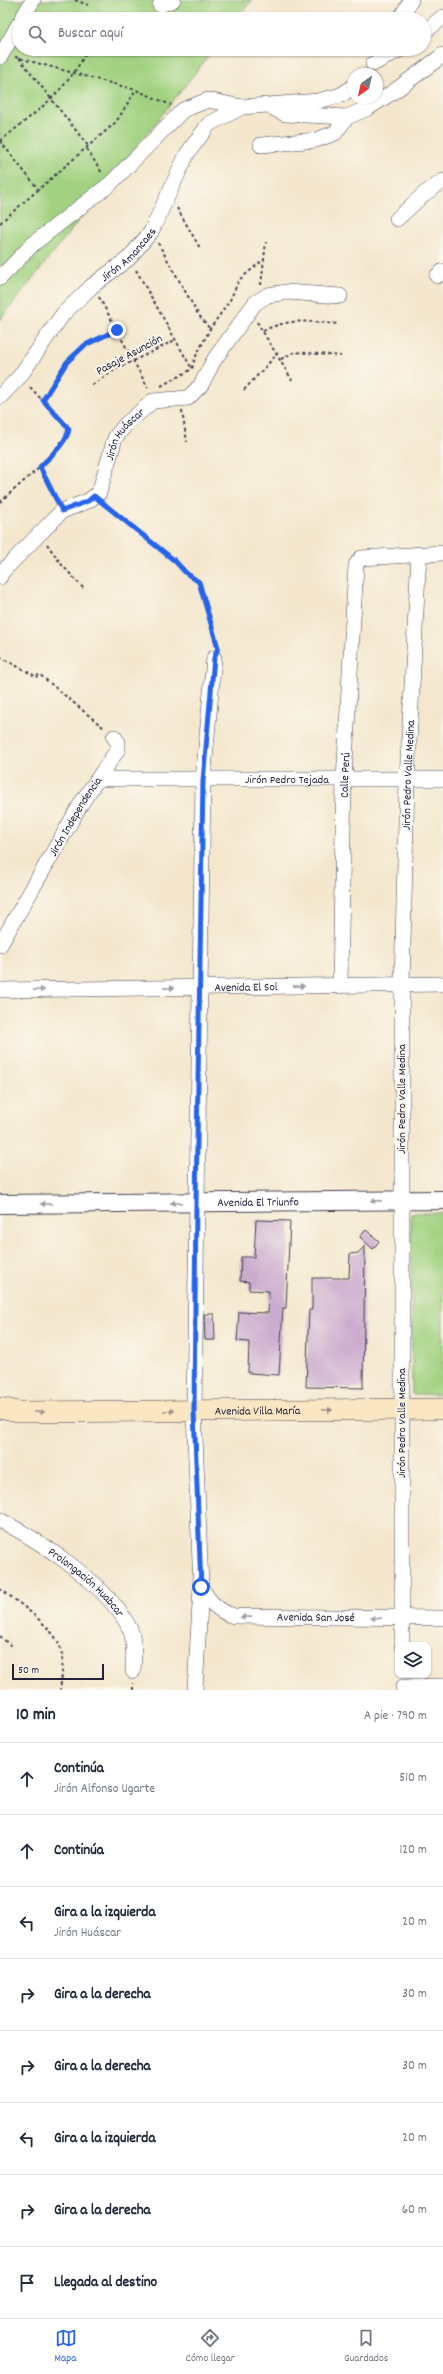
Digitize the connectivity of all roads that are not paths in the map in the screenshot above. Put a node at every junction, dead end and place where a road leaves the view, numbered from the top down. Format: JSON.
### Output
{"nodes":[{"id":1,"x":33,"y":0,"type":"edge"},
{"id":2,"x":411,"y":0,"type":"edge"},
{"id":3,"x":26,"y":12,"type":"edge"},
{"id":4,"x":404,"y":12,"type":"edge"},
{"id":5,"x":443,"y":17,"type":"edge"},
{"id":6,"x":431,"y":26,"type":"edge"},
{"id":7,"x":12,"y":36,"type":"edge"},
{"id":8,"x":1,"y":55,"type":"edge"},
{"id":9,"x":443,"y":55,"type":"edge"},
{"id":10,"x":377,"y":56,"type":"edge"},
{"id":11,"x":390,"y":56,"type":"edge"},
{"id":12,"x":370,"y":68,"type":"edge"},
{"id":13,"x":371,"y":68,"type":"edge"},
{"id":14,"x":347,"y":91,"type":"edge"},
{"id":15,"x":269,"y":106,"type":"junction"},
{"id":16,"x":242,"y":107,"type":"junction"},
{"id":17,"x":347,"y":117,"type":"junction"},
{"id":18,"x":261,"y":145,"type":"dead end"},
{"id":19,"x":443,"y":181,"type":"edge"},
{"id":20,"x":397,"y":219,"type":"dead end"},
{"id":21,"x":0,"y":278,"type":"edge"},
{"id":22,"x":340,"y":296,"type":"dead end"},
{"id":23,"x":0,"y":397,"type":"edge"},
{"id":24,"x":443,"y":553,"type":"edge"},
{"id":25,"x":419,"y":554,"type":"junction"},
{"id":26,"x":0,"y":577,"type":"edge"},
{"id":27,"x":214,"y":658,"type":"road end"},
{"id":28,"x":114,"y":737,"type":"road end"},
{"id":29,"x":98,"y":779,"type":"junction"},
{"id":30,"x":344,"y":780,"type":"junction"},
{"id":31,"x":406,"y":780,"type":"junction"},
{"id":32,"x":443,"y":780,"type":"edge"},
{"id":33,"x":203,"y":781,"type":"junction"},
{"id":34,"x":0,"y":945,"type":"edge"},
{"id":35,"x":443,"y":984,"type":"edge"},
{"id":36,"x":402,"y":985,"type":"junction"},
{"id":37,"x":340,"y":986,"type":"junction"},
{"id":38,"x":200,"y":987,"type":"junction"},
{"id":39,"x":0,"y":990,"type":"edge"},
{"id":40,"x":401,"y":1200,"type":"junction"},
{"id":41,"x":443,"y":1200,"type":"edge"},
{"id":42,"x":196,"y":1202,"type":"junction"},
{"id":43,"x":0,"y":1204,"type":"edge"},
{"id":44,"x":0,"y":1408,"type":"edge"},
{"id":45,"x":443,"y":1409,"type":"edge"},
{"id":46,"x":400,"y":1410,"type":"junction"},
{"id":47,"x":194,"y":1411,"type":"junction"},
{"id":48,"x":0,"y":1520,"type":"edge"},
{"id":49,"x":201,"y":1587,"type":"junction"},
{"id":50,"x":401,"y":1618,"type":"junction"},
{"id":51,"x":443,"y":1618,"type":"edge"},
{"id":52,"x":402,"y":1642,"type":"edge"},
{"id":53,"x":134,"y":1671,"type":"dead end"},
{"id":54,"x":403,"y":1684,"type":"edge"},
{"id":55,"x":443,"y":1686,"type":"edge"},
{"id":56,"x":196,"y":1690,"type":"edge"}],
"edges":[{"from":1,"to":3,"type":"street"},
{"from":2,"to":4,"type":"street"},
{"from":5,"to":6,"type":"street"},
{"from":7,"to":8,"type":"street"},
{"from":9,"to":17,"type":"street"},
{"from":10,"to":12,"type":"street"},
{"from":11,"to":13,"type":"street"},
{"from":14,"to":15,"type":"street"},
{"from":15,"to":16,"type":"street"},
{"from":15,"to":17,"type":"street"},
{"from":16,"to":21,"type":"street"},
{"from":16,"to":23,"type":"street","name":"Jirón Amancaes"},
{"from":17,"to":18,"type":"street"},
{"from":19,"to":20,"type":"street"},
{"from":22,"to":26,"type":"street","name":"Jirón Huáscar"},
{"from":24,"to":25,"type":"street"},
{"from":25,"to":30,"type":"street","name":"Calle Perú"},
{"from":25,"to":31,"type":"street","name":"Jirón Pedro Valle Medina"},
{"from":27,"to":33,"type":"street"},
{"from":28,"to":29,"type":"street"},
{"from":29,"to":33,"type":"street","name":"Jirón Independencia"},
{"from":29,"to":34,"type":"street","name":"Jirón Independencia"},
{"from":30,"to":31,"type":"street","name":"Jirón Pedro Tejada"},
{"from":30,"to":33,"type":"street","name":"Jirón Pedro Tejada"},
{"from":30,"to":37,"type":"street","name":"Calle Perú"},
{"from":31,"to":32,"type":"street","name":"Jirón Pedro Tejada"},
{"from":31,"to":36,"type":"street","name":"Jirón Pedro Valle Medina"},
{"from":33,"to":38,"type":"street"},
{"from":35,"to":36,"type":"street","name":"Avenida El Sol"},
{"from":36,"to":37,"type":"street","name":"Avenida El Sol"},
{"from":36,"to":40,"type":"street","name":"Jirón Pedro Valle Medina"},
{"from":38,"to":37,"type":"street","name":"Avenida El Sol","one_way":true},
{"from":39,"to":38,"type":"street","name":"Avenida El Sol","one_way":true},
{"from":38,"to":42,"type":"street"},
{"from":40,"to":41,"type":"street","name":"Avenida El Triunfo"},
{"from":40,"to":42,"type":"street","name":"Avenida El Triunfo","one_way":true},
{"from":40,"to":46,"type":"street","name":"Jirón Pedro Valle Medina"},
{"from":42,"to":43,"type":"street","name":"Avenida El Triunfo","one_way":true},
{"from":42,"to":47,"type":"street"},
{"from":44,"to":47,"type":"main road","name":"Avenida Villa María","one_way":true},
{"from":45,"to":46,"type":"main road","name":"Avenida Villa María"},
{"from":47,"to":46,"type":"main road","name":"Avenida Villa María","one_way":true},
{"from":46,"to":50,"type":"street","name":"Jirón Pedro Valle Medina"},
{"from":47,"to":49,"type":"street"},
{"from":48,"to":53,"type":"street","name":"Prolongación Huabcar"},
{"from":50,"to":49,"type":"street","name":"Avenida San José","one_way":true},
{"from":49,"to":56,"type":"street"},
{"from":50,"to":51,"type":"street","name":"Avenida San José"},
{"from":50,"to":52,"type":"street","name":"Jirón Pedro Valle Medina"},
{"from":54,"to":55,"type":"street"}]}
